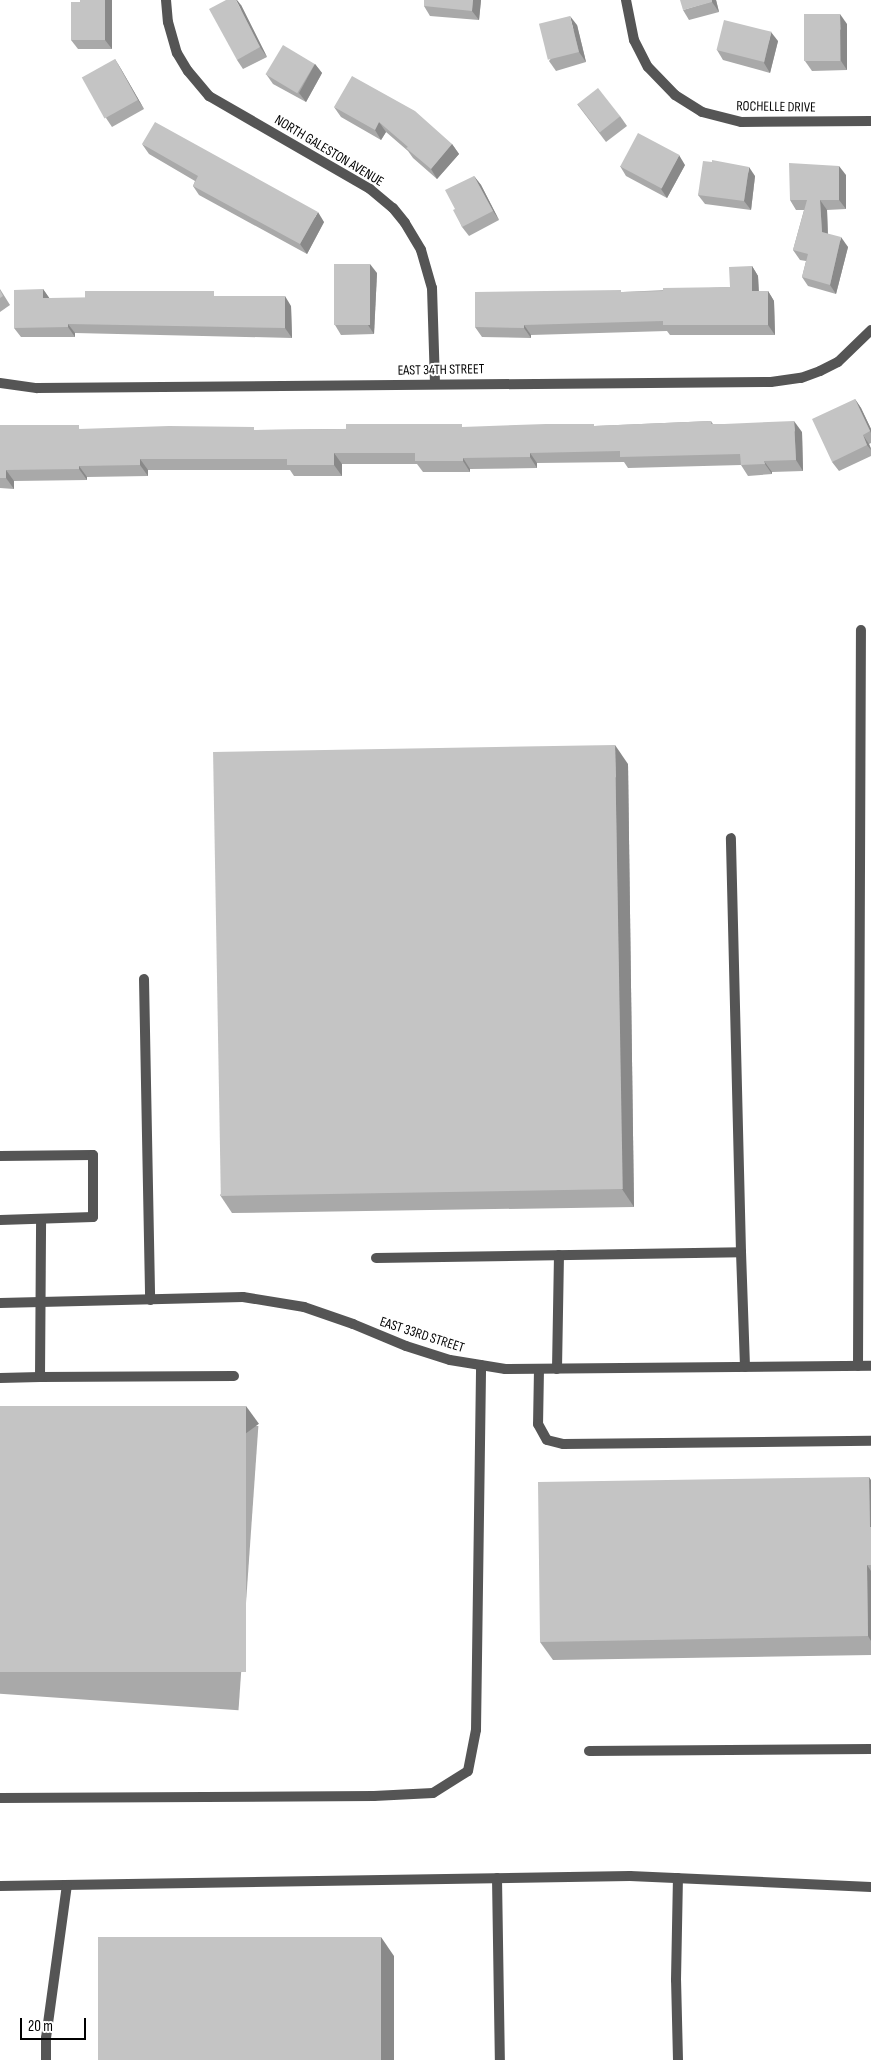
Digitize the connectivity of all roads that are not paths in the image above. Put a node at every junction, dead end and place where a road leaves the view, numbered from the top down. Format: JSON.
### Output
{"nodes":[{"id":1,"x":166,"y":0,"type":"edge"},
{"id":2,"x":626,"y":0,"type":"edge"},
{"id":3,"x":871,"y":121,"type":"edge"},
{"id":4,"x":869,"y":332,"type":"edge"},
{"id":5,"x":0,"y":383,"type":"edge"},
{"id":6,"x":435,"y":384,"type":"junction"},
{"id":7,"x":861,"y":630,"type":"dead end"},
{"id":8,"x":731,"y":838,"type":"dead end"},
{"id":9,"x":860,"y":890,"type":"junction"},
{"id":10,"x":871,"y":890,"type":"edge"},
{"id":11,"x":144,"y":979,"type":"dead end"},
{"id":12,"x":0,"y":1156,"type":"edge"},
{"id":13,"x":0,"y":1220,"type":"edge"},
{"id":14,"x":41,"y":1220,"type":"junction"},
{"id":15,"x":741,"y":1252,"type":"junction"},
{"id":16,"x":559,"y":1255,"type":"junction"},
{"id":17,"x":376,"y":1258,"type":"dead end"},
{"id":18,"x":150,"y":1300,"type":"junction"},
{"id":19,"x":41,"y":1302,"type":"junction"},
{"id":20,"x":0,"y":1303,"type":"edge"},
{"id":21,"x":481,"y":1365,"type":"junction"},
{"id":22,"x":858,"y":1366,"type":"junction"},
{"id":23,"x":871,"y":1366,"type":"edge"},
{"id":24,"x":745,"y":1367,"type":"junction"},
{"id":25,"x":539,"y":1369,"type":"junction"},
{"id":26,"x":557,"y":1369,"type":"junction"},
{"id":27,"x":234,"y":1376,"type":"dead end"},
{"id":28,"x":40,"y":1377,"type":"junction"},
{"id":29,"x":0,"y":1378,"type":"edge"},
{"id":30,"x":871,"y":1441,"type":"edge"},
{"id":31,"x":871,"y":1749,"type":"edge"},
{"id":32,"x":589,"y":1751,"type":"dead end"},
{"id":33,"x":0,"y":1798,"type":"edge"},
{"id":34,"x":497,"y":1878,"type":"junction"},
{"id":35,"x":678,"y":1878,"type":"junction"},
{"id":36,"x":67,"y":1885,"type":"junction"},
{"id":37,"x":0,"y":1886,"type":"edge"},
{"id":38,"x":871,"y":1887,"type":"edge"},
{"id":39,"x":46,"y":2060,"type":"edge"},
{"id":40,"x":500,"y":2060,"type":"edge"},
{"id":41,"x":678,"y":2060,"type":"edge"}],
"edges":[{"from":1,"to":6,"type":"street","name":"NORTH GALESTON AVENUE"},
{"from":2,"to":3,"type":"street","name":"ROCHELLE DRIVE"},
{"from":4,"to":6,"type":"street","name":"EAST 34TH STREET"},
{"from":5,"to":6,"type":"street","name":"EAST 34TH STREET"},
{"from":7,"to":9,"type":"street"},
{"from":8,"to":15,"type":"street"},
{"from":9,"to":10,"type":"street"},
{"from":9,"to":22,"type":"street"},
{"from":11,"to":18,"type":"street"},
{"from":12,"to":14,"type":"street"},
{"from":13,"to":14,"type":"street"},
{"from":14,"to":19,"type":"street"},
{"from":15,"to":16,"type":"street"},
{"from":15,"to":24,"type":"street"},
{"from":16,"to":17,"type":"street"},
{"from":16,"to":26,"type":"street"},
{"from":18,"to":19,"type":"street","name":"EAST 33RD STREET"},
{"from":18,"to":21,"type":"street","name":"EAST 33RD STREET"},
{"from":19,"to":20,"type":"street","name":"EAST 33RD STREET"},
{"from":19,"to":28,"type":"street"},
{"from":21,"to":25,"type":"street","name":"EAST 33RD STREET"},
{"from":21,"to":33,"type":"street"},
{"from":22,"to":23,"type":"street","name":"EAST 33RD STREET"},
{"from":22,"to":24,"type":"street","name":"EAST 33RD STREET"},
{"from":24,"to":26,"type":"street","name":"EAST 33RD STREET"},
{"from":25,"to":26,"type":"street","name":"EAST 33RD STREET"},
{"from":25,"to":30,"type":"street"},
{"from":27,"to":28,"type":"street"},
{"from":28,"to":29,"type":"street"},
{"from":31,"to":32,"type":"street"},
{"from":34,"to":35,"type":"street"},
{"from":34,"to":36,"type":"street"},
{"from":34,"to":40,"type":"street"},
{"from":35,"to":38,"type":"street"},
{"from":35,"to":41,"type":"street"},
{"from":36,"to":37,"type":"street"},
{"from":36,"to":39,"type":"street"}]}
